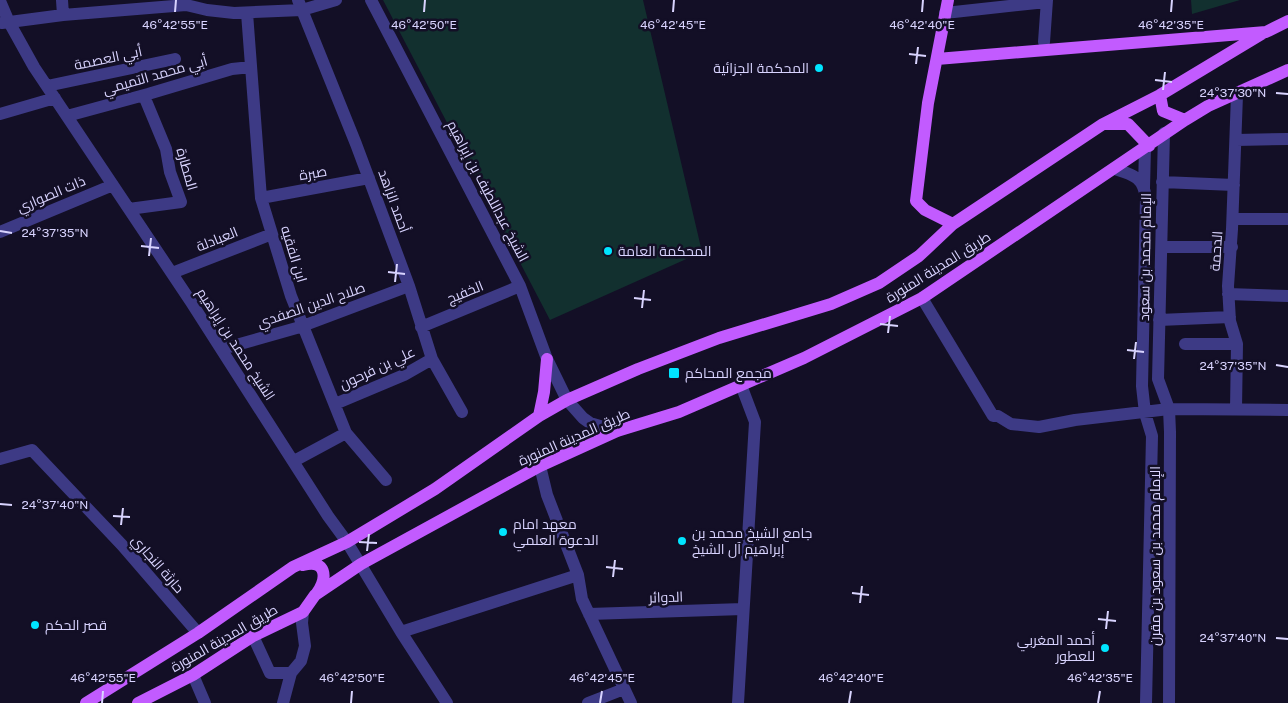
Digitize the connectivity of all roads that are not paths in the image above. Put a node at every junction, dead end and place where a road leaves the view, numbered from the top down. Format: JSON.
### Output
{"nodes":[{"id":1,"x":62,"y":0,"type":"edge"},
{"id":2,"x":336,"y":0,"type":"edge"},
{"id":3,"x":371,"y":0,"type":"edge"},
{"id":4,"x":948,"y":0,"type":"edge"},
{"id":5,"x":0,"y":1,"type":"edge"},
{"id":6,"x":1047,"y":1,"type":"edge"},
{"id":7,"x":187,"y":2,"type":"edge"},
{"id":8,"x":300,"y":5,"type":"edge"},
{"id":9,"x":246,"y":13,"type":"junction"},
{"id":10,"x":945,"y":13,"type":"junction"},
{"id":11,"x":63,"y":15,"type":"junction"},
{"id":12,"x":1288,"y":21,"type":"edge"},
{"id":13,"x":4,"y":23,"type":"edge"},
{"id":14,"x":1266,"y":32,"type":"junction"},
{"id":15,"x":1044,"y":42,"type":"dead end"},
{"id":16,"x":175,"y":59,"type":"dead end"},
{"id":17,"x":937,"y":59,"type":"junction"},
{"id":18,"x":251,"y":67,"type":"junction"},
{"id":19,"x":1288,"y":70,"type":"edge"},
{"id":20,"x":47,"y":86,"type":"junction"},
{"id":21,"x":1160,"y":95,"type":"junction"},
{"id":22,"x":1237,"y":95,"type":"junction"},
{"id":23,"x":144,"y":96,"type":"junction"},
{"id":24,"x":55,"y":98,"type":"junction"},
{"id":25,"x":0,"y":114,"type":"edge"},
{"id":26,"x":67,"y":116,"type":"junction"},
{"id":27,"x":1185,"y":120,"type":"junction"},
{"id":28,"x":1103,"y":124,"type":"junction"},
{"id":29,"x":1164,"y":134,"type":"junction"},
{"id":30,"x":1288,"y":139,"type":"edge"},
{"id":31,"x":1236,"y":140,"type":"junction"},
{"id":32,"x":1147,"y":147,"type":"junction"},
{"id":33,"x":1115,"y":169,"type":"junction"},
{"id":34,"x":369,"y":178,"type":"junction"},
{"id":35,"x":1162,"y":182,"type":"junction"},
{"id":36,"x":113,"y":184,"type":"junction"},
{"id":37,"x":1234,"y":185,"type":"junction"},
{"id":38,"x":1144,"y":188,"type":"junction"},
{"id":39,"x":261,"y":198,"type":"junction"},
{"id":40,"x":129,"y":209,"type":"junction"},
{"id":41,"x":1233,"y":219,"type":"junction"},
{"id":42,"x":1288,"y":219,"type":"edge"},
{"id":43,"x":952,"y":224,"type":"junction"},
{"id":44,"x":0,"y":232,"type":"edge"},
{"id":45,"x":272,"y":234,"type":"junction"},
{"id":46,"x":1162,"y":246,"type":"junction"},
{"id":47,"x":1232,"y":247,"type":"junction"},
{"id":48,"x":172,"y":273,"type":"junction"},
{"id":49,"x":409,"y":286,"type":"junction"},
{"id":50,"x":520,"y":286,"type":"junction"},
{"id":51,"x":1228,"y":294,"type":"junction"},
{"id":52,"x":1288,"y":296,"type":"edge"},
{"id":53,"x":922,"y":298,"type":"junction"},
{"id":54,"x":1230,"y":317,"type":"junction"},
{"id":55,"x":1159,"y":320,"type":"junction"},
{"id":56,"x":303,"y":326,"type":"junction"},
{"id":57,"x":421,"y":326,"type":"junction"},
{"id":58,"x":1185,"y":344,"type":"dead end"},
{"id":59,"x":1237,"y":344,"type":"junction"},
{"id":60,"x":222,"y":349,"type":"junction"},
{"id":61,"x":432,"y":359,"type":"junction"},
{"id":62,"x":546,"y":359,"type":"junction"},
{"id":63,"x":741,"y":385,"type":"junction"},
{"id":64,"x":567,"y":400,"type":"junction"},
{"id":65,"x":335,"y":404,"type":"junction"},
{"id":66,"x":1169,"y":409,"type":"junction"},
{"id":67,"x":1236,"y":409,"type":"junction"},
{"id":68,"x":1288,"y":410,"type":"edge"},
{"id":69,"x":462,"y":412,"type":"dead end"},
{"id":70,"x":1145,"y":413,"type":"junction"},
{"id":71,"x":539,"y":416,"type":"junction"},
{"id":72,"x":617,"y":431,"type":"junction"},
{"id":73,"x":346,"y":432,"type":"junction"},
{"id":74,"x":0,"y":459,"type":"edge"},
{"id":75,"x":294,"y":461,"type":"junction"},
{"id":76,"x":540,"y":466,"type":"junction"},
{"id":77,"x":386,"y":480,"type":"dead end"},
{"id":78,"x":347,"y":542,"type":"junction"},
{"id":79,"x":361,"y":564,"type":"junction"},
{"id":80,"x":293,"y":567,"type":"junction"},
{"id":81,"x":578,"y":575,"type":"junction"},
{"id":82,"x":315,"y":595,"type":"junction"},
{"id":83,"x":744,"y":609,"type":"junction"},
{"id":84,"x":303,"y":612,"type":"junction"},
{"id":85,"x":589,"y":614,"type":"junction"},
{"id":86,"x":401,"y":632,"type":"junction"},
{"id":87,"x":198,"y":634,"type":"junction"},
{"id":88,"x":253,"y":636,"type":"junction"},
{"id":89,"x":291,"y":673,"type":"junction"},
{"id":90,"x":192,"y":675,"type":"junction"},
{"id":91,"x":439,"y":689,"type":"junction"},
{"id":92,"x":624,"y":689,"type":"junction"},
{"id":93,"x":86,"y":703,"type":"edge"},
{"id":94,"x":138,"y":703,"type":"edge"},
{"id":95,"x":205,"y":703,"type":"edge"},
{"id":96,"x":283,"y":703,"type":"edge"},
{"id":97,"x":433,"y":703,"type":"edge"},
{"id":98,"x":447,"y":703,"type":"edge"},
{"id":99,"x":588,"y":703,"type":"edge"},
{"id":100,"x":631,"y":703,"type":"edge"},
{"id":101,"x":738,"y":703,"type":"edge"},
{"id":102,"x":1146,"y":703,"type":"edge"},
{"id":103,"x":1169,"y":703,"type":"edge"}],
"edges":[{"from":1,"to":11,"type":"street"},
{"from":2,"to":8,"type":"street"},
{"from":3,"to":50,"type":"street","name":"الشيخ عبداللطيف بن إبراهيم"},
{"from":4,"to":10,"type":"main road"},
{"from":5,"to":13,"type":"street","name":"الشيخ محمد بن إبراهيم"},
{"from":6,"to":10,"type":"street"},
{"from":6,"to":15,"type":"street"},
{"from":7,"to":9,"type":"street"},
{"from":7,"to":11,"type":"street"},
{"from":8,"to":9,"type":"street"},
{"from":8,"to":34,"type":"street","name":"أحمد الزاهد"},
{"from":9,"to":18,"type":"street","name":"ابن الفقيه"},
{"from":10,"to":17,"type":"main road"},
{"from":11,"to":13,"type":"street"},
{"from":12,"to":14,"type":"main road","name":"طريق المدينة المنورة"},
{"from":13,"to":20,"type":"street","name":"الشيخ محمد بن إبراهيم"},
{"from":14,"to":17,"type":"main road","name":"طريق المدينة المنورة"},
{"from":14,"to":21,"type":"main road","name":"طريق المدينة المنورة"},
{"from":16,"to":20,"type":"street","name":"أبي العصمة"},
{"from":17,"to":43,"type":"main road","name":"طريق المدينة المنورة"},
{"from":18,"to":23,"type":"street","name":"أبي محمد التميمي"},
{"from":18,"to":39,"type":"street","name":"ابن الفقيه"},
{"from":19,"to":22,"type":"main road","name":"طريق المدينة المنورة"},
{"from":20,"to":24,"type":"street","name":"الشيخ محمد بن إبراهيم"},
{"from":21,"to":27,"type":"main road"},
{"from":21,"to":28,"type":"main road","name":"طريق المدينة المنورة"},
{"from":22,"to":27,"type":"main road","name":"طريق المدينة المنورة"},
{"from":22,"to":31,"type":"street","name":"الدحمة"},
{"from":23,"to":26,"type":"street","name":"أبي محمد التميمي"},
{"from":23,"to":40,"type":"street","name":"المطارة"},
{"from":24,"to":25,"type":"street"},
{"from":24,"to":26,"type":"street","name":"الشيخ محمد بن إبراهيم"},
{"from":26,"to":36,"type":"street","name":"الشيخ محمد بن إبراهيم"},
{"from":27,"to":29,"type":"main road","name":"طريق المدينة المنورة"},
{"from":28,"to":32,"type":"main road"},
{"from":28,"to":43,"type":"main road","name":"طريق المدينة المنورة"},
{"from":29,"to":32,"type":"main road","name":"طريق المدينة المنورة"},
{"from":29,"to":35,"type":"street","name":"الإمام محمد بن سعود"},
{"from":30,"to":31,"type":"street"},
{"from":31,"to":37,"type":"street","name":"الدحمة"},
{"from":32,"to":33,"type":"main road","name":"طريق المدينة المنورة"},
{"from":32,"to":38,"type":"street","name":"الإمام محمد بن سعود"},
{"from":33,"to":38,"type":"street","name":"الإمام محمد بن سعود"},
{"from":33,"to":53,"type":"main road","name":"طريق المدينة المنورة"},
{"from":34,"to":39,"type":"street","name":"صبرة"},
{"from":34,"to":49,"type":"street","name":"أحمد الزاهد"},
{"from":35,"to":37,"type":"street"},
{"from":35,"to":46,"type":"street","name":"الإمام محمد بن سعود"},
{"from":36,"to":40,"type":"street","name":"الشيخ محمد بن إبراهيم"},
{"from":36,"to":44,"type":"street","name":"ذات الصواري"},
{"from":37,"to":41,"type":"street","name":"الدحمة"},
{"from":38,"to":70,"type":"street","name":"الإمام محمد بن سعود"},
{"from":39,"to":45,"type":"street","name":"ابن الفقيه"},
{"from":40,"to":48,"type":"street","name":"الشيخ محمد بن إبراهيم"},
{"from":41,"to":42,"type":"street"},
{"from":41,"to":47,"type":"street","name":"الدحمة"},
{"from":43,"to":64,"type":"main road","name":"طريق المدينة المنورة"},
{"from":45,"to":48,"type":"street","name":"العبادلة"},
{"from":45,"to":56,"type":"street","name":"ابن الفقيه"},
{"from":46,"to":47,"type":"street"},
{"from":46,"to":55,"type":"street","name":"الإمام محمد بن سعود"},
{"from":47,"to":51,"type":"street","name":"الدحمة"},
{"from":48,"to":60,"type":"street","name":"الشيخ محمد بن إبراهيم"},
{"from":49,"to":56,"type":"street","name":"صلاح الدين الصفدي"},
{"from":49,"to":57,"type":"street","name":"أحمد الزاهد"},
{"from":50,"to":57,"type":"street","name":"الخفيج"},
{"from":50,"to":62,"type":"street","name":"الشيخ عبداللطيف بن إبراهيم"},
{"from":51,"to":52,"type":"street"},
{"from":51,"to":54,"type":"street","name":"الدحمة"},
{"from":53,"to":63,"type":"main road","name":"طريق المدينة المنورة"},
{"from":53,"to":70,"type":"street"},
{"from":54,"to":55,"type":"street"},
{"from":54,"to":59,"type":"street","name":"الدحمة"},
{"from":55,"to":66,"type":"street","name":"الإمام محمد بن سعود"},
{"from":56,"to":60,"type":"street","name":"صلاح الدين الصفدي"},
{"from":56,"to":65,"type":"street","name":"ابن الفقيه"},
{"from":57,"to":61,"type":"street","name":"أحمد الزاهد"},
{"from":58,"to":59,"type":"street"},
{"from":59,"to":67,"type":"street","name":"الدحمة"},
{"from":60,"to":75,"type":"street","name":"الشيخ محمد بن إبراهيم"},
{"from":61,"to":65,"type":"street","name":"علي بن فرحون"},
{"from":61,"to":69,"type":"street","name":"أحمد الزاهد"},
{"from":62,"to":64,"type":"street","name":"الشيخ عبداللطيف بن إبراهيم"},
{"from":62,"to":71,"type":"main road"},
{"from":63,"to":72,"type":"main road","name":"طريق المدينة المنورة"},
{"from":63,"to":83,"type":"street"},
{"from":64,"to":71,"type":"main road","name":"طريق المدينة المنورة"},
{"from":64,"to":72,"type":"street","name":"الشيخ عبداللطيف بن إبراهيم"},
{"from":65,"to":73,"type":"street","name":"ابن الفقيه"},
{"from":66,"to":67,"type":"street"},
{"from":66,"to":70,"type":"street"},
{"from":66,"to":103,"type":"street","name":"الإمام محمد بن سعود بن مقرن"},
{"from":67,"to":68,"type":"street"},
{"from":70,"to":102,"type":"street","name":"الإمام محمد بن سعود بن مقرن"},
{"from":71,"to":78,"type":"main road","name":"طريق المدينة المنورة"},
{"from":72,"to":76,"type":"main road","name":"طريق المدينة المنورة"},
{"from":73,"to":75,"type":"street"},
{"from":73,"to":77,"type":"street","name":"ابن الفقيه"},
{"from":74,"to":87,"type":"street","name":"حارثة النجاري"},
{"from":75,"to":78,"type":"street","name":"الشيخ محمد بن إبراهيم"},
{"from":76,"to":79,"type":"main road","name":"طريق المدينة المنورة"},
{"from":76,"to":81,"type":"street"},
{"from":78,"to":79,"type":"street","name":"الشيخ محمد بن إبراهيم"},
{"from":78,"to":80,"type":"main road","name":"طريق المدينة المنورة"},
{"from":79,"to":82,"type":"main road","name":"طريق المدينة المنورة"},
{"from":79,"to":86,"type":"street","name":"الشيخ محمد بن إبراهيم"},
{"from":80,"to":82,"type":"main road"},
{"from":80,"to":87,"type":"main road","name":"طريق المدينة المنورة"},
{"from":81,"to":85,"type":"street"},
{"from":81,"to":86,"type":"street"},
{"from":82,"to":84,"type":"main road","name":"طريق المدينة المنورة"},
{"from":83,"to":85,"type":"street","name":"الدوائر"},
{"from":83,"to":101,"type":"street"},
{"from":84,"to":88,"type":"main road","name":"طريق المدينة المنورة"},
{"from":84,"to":89,"type":"street"},
{"from":85,"to":92,"type":"street"},
{"from":86,"to":91,"type":"street","name":"الشيخ محمد بن إبراهيم"},
{"from":87,"to":93,"type":"main road","name":"طريق المدينة المنورة"},
{"from":88,"to":89,"type":"street"},
{"from":88,"to":90,"type":"main road","name":"طريق المدينة المنورة"},
{"from":89,"to":96,"type":"street"},
{"from":90,"to":94,"type":"main road","name":"طريق المدينة المنورة"},
{"from":90,"to":95,"type":"street"},
{"from":91,"to":97,"type":"street"},
{"from":91,"to":98,"type":"street","name":"الشيخ محمد بن إبراهيم"},
{"from":92,"to":99,"type":"street"},
{"from":92,"to":100,"type":"street"}]}
